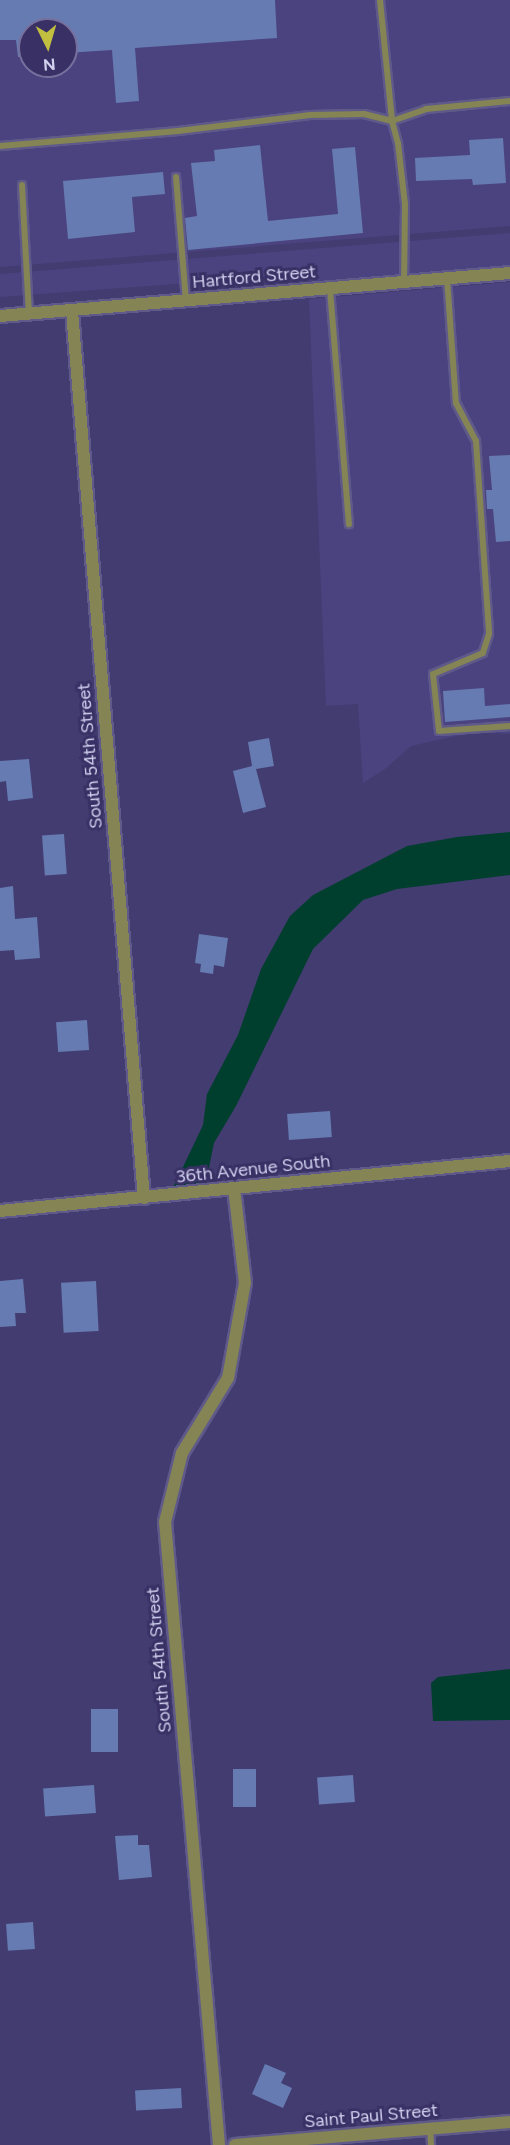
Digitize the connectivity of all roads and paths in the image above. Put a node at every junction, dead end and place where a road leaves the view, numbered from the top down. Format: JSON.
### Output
{"nodes":[{"id":1,"x":380,"y":0,"type":"edge"},
{"id":2,"x":510,"y":101,"type":"edge"},
{"id":3,"x":392,"y":121,"type":"junction"},
{"id":4,"x":0,"y":146,"type":"edge"},
{"id":5,"x":176,"y":177,"type":"dead end"},
{"id":6,"x":22,"y":184,"type":"dead end"},
{"id":7,"x":510,"y":273,"type":"edge"},
{"id":8,"x":447,"y":278,"type":"junction"},
{"id":9,"x":404,"y":282,"type":"junction"},
{"id":10,"x":330,"y":289,"type":"junction"},
{"id":11,"x":186,"y":301,"type":"junction"},
{"id":12,"x":72,"y":311,"type":"junction"},
{"id":13,"x":29,"y":314,"type":"junction"},
{"id":14,"x":0,"y":316,"type":"edge"},
{"id":15,"x":349,"y":524,"type":"dead end"},
{"id":16,"x":510,"y":726,"type":"edge"},
{"id":17,"x":510,"y":1161,"type":"edge"},
{"id":18,"x":234,"y":1188,"type":"junction"},
{"id":19,"x":144,"y":1198,"type":"junction"},
{"id":20,"x":0,"y":1211,"type":"edge"},
{"id":21,"x":510,"y":2122,"type":"edge"},
{"id":22,"x":430,"y":2129,"type":"junction"},
{"id":23,"x":219,"y":2145,"type":"edge"},
{"id":24,"x":235,"y":2145,"type":"edge"},
{"id":25,"x":431,"y":2145,"type":"edge"}],
"edges":[{"from":1,"to":3,"type":"lane"},
{"from":2,"to":3,"type":"lane"},
{"from":3,"to":4,"type":"lane"},
{"from":3,"to":9,"type":"lane"},
{"from":5,"to":11,"type":"lane"},
{"from":6,"to":13,"type":"lane"},
{"from":7,"to":8,"type":"street","name":"Hartford Street"},
{"from":8,"to":9,"type":"street","name":"Hartford Street"},
{"from":8,"to":16,"type":"lane"},
{"from":9,"to":10,"type":"street","name":"Hartford Street"},
{"from":10,"to":11,"type":"street","name":"Hartford Street"},
{"from":10,"to":15,"type":"lane"},
{"from":11,"to":12,"type":"street","name":"Hartford Street"},
{"from":12,"to":13,"type":"street","name":"Hartford Street"},
{"from":12,"to":19,"type":"street","name":"South 54th Street"},
{"from":13,"to":14,"type":"street","name":"Hartford Street"},
{"from":17,"to":18,"type":"street","name":"36th Avenue South"},
{"from":18,"to":19,"type":"street","name":"36th Avenue South"},
{"from":18,"to":23,"type":"street","name":"South 54th Street"},
{"from":19,"to":20,"type":"street","name":"36th Avenue South"},
{"from":21,"to":22,"type":"street","name":"Saint Paul Street"},
{"from":22,"to":24,"type":"street","name":"Saint Paul Street"},
{"from":22,"to":25,"type":"lane"}]}
